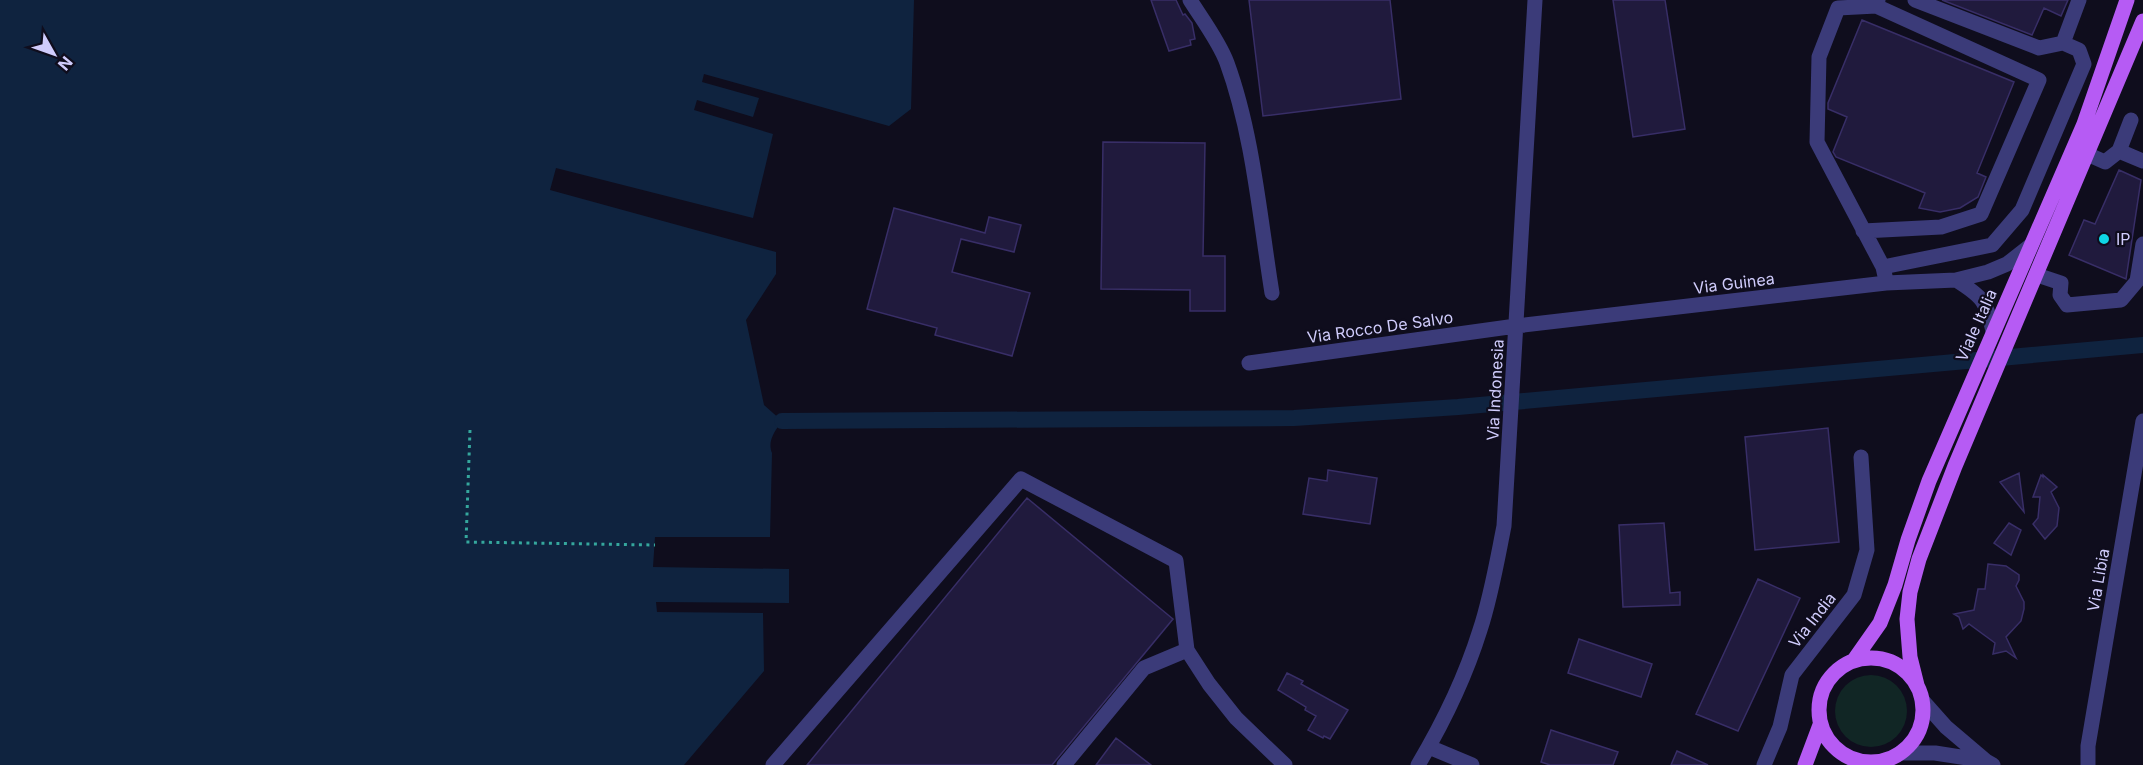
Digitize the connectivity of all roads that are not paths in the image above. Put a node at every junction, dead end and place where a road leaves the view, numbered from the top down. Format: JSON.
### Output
{"nodes":[{"id":1,"x":1190,"y":0,"type":"edge"},
{"id":2,"x":1535,"y":0,"type":"edge"},
{"id":3,"x":1915,"y":0,"type":"edge"},
{"id":4,"x":2079,"y":0,"type":"edge"},
{"id":5,"x":2127,"y":0,"type":"edge"},
{"id":6,"x":1877,"y":3,"type":"edge"},
{"id":7,"x":2143,"y":21,"type":"edge"},
{"id":8,"x":2063,"y":43,"type":"junction"},
{"id":9,"x":2131,"y":120,"type":"dead end"},
{"id":10,"x":2119,"y":151,"type":"junction"},
{"id":11,"x":2087,"y":154,"type":"junction"},
{"id":12,"x":2143,"y":161,"type":"edge"},
{"id":13,"x":1863,"y":231,"type":"junction"},
{"id":14,"x":2143,"y":244,"type":"edge"},
{"id":15,"x":2030,"y":246,"type":"junction"},
{"id":16,"x":1883,"y":267,"type":"junction"},
{"id":17,"x":2037,"y":274,"type":"junction"},
{"id":18,"x":1956,"y":280,"type":"junction"},
{"id":19,"x":1886,"y":284,"type":"junction"},
{"id":20,"x":1272,"y":293,"type":"dead end"},
{"id":21,"x":1516,"y":327,"type":"junction"},
{"id":22,"x":1991,"y":334,"type":"junction"},
{"id":23,"x":1249,"y":363,"type":"dead end"},
{"id":24,"x":2143,"y":421,"type":"edge"},
{"id":25,"x":1861,"y":457,"type":"dead end"},
{"id":26,"x":1186,"y":650,"type":"junction"},
{"id":27,"x":1854,"y":660,"type":"junction"},
{"id":28,"x":1920,"y":693,"type":"junction"},
{"id":29,"x":1820,"y":725,"type":"junction"},
{"id":30,"x":2088,"y":746,"type":"junction"},
{"id":31,"x":1429,"y":747,"type":"junction"},
{"id":32,"x":1900,"y":753,"type":"junction"},
{"id":33,"x":1989,"y":763,"type":"edge"},
{"id":34,"x":1865,"y":764,"type":"edge"},
{"id":35,"x":773,"y":765,"type":"edge"},
{"id":36,"x":1064,"y":765,"type":"edge"},
{"id":37,"x":1285,"y":765,"type":"edge"},
{"id":38,"x":1418,"y":765,"type":"edge"},
{"id":39,"x":1472,"y":765,"type":"edge"},
{"id":40,"x":1764,"y":765,"type":"edge"},
{"id":41,"x":1805,"y":765,"type":"edge"},
{"id":42,"x":2077,"y":765,"type":"edge"},
{"id":43,"x":2088,"y":765,"type":"edge"}],
"edges":[{"from":1,"to":20,"type":"street"},
{"from":2,"to":21,"type":"street","name":"Via Indonesia"},
{"from":3,"to":8,"type":"street"},
{"from":4,"to":8,"type":"street"},
{"from":5,"to":15,"type":"main road","name":"Viale Italia"},
{"from":6,"to":13,"type":"street"},
{"from":6,"to":13,"type":"street"},
{"from":7,"to":11,"type":"main road"},
{"from":8,"to":16,"type":"street"},
{"from":9,"to":10,"type":"street"},
{"from":10,"to":11,"type":"street"},
{"from":10,"to":12,"type":"street"},
{"from":11,"to":17,"type":"main road"},
{"from":13,"to":16,"type":"street"},
{"from":14,"to":17,"type":"street"},
{"from":15,"to":18,"type":"street","name":"Via Guinea"},
{"from":15,"to":22,"type":"main road","name":"Viale Italia"},
{"from":16,"to":19,"type":"street"},
{"from":17,"to":28,"type":"main road"},
{"from":18,"to":19,"type":"street","name":"Via Guinea"},
{"from":18,"to":22,"type":"street"},
{"from":19,"to":21,"type":"street","name":"Via Guinea"},
{"from":21,"to":23,"type":"street","name":"Via Rocco De Salvo"},
{"from":21,"to":31,"type":"street","name":"Via Indonesia"},
{"from":22,"to":27,"type":"main road","name":"Viale Italia"},
{"from":24,"to":30,"type":"street","name":"Via Libia"},
{"from":25,"to":40,"type":"street","name":"Via India"},
{"from":26,"to":35,"type":"street"},
{"from":26,"to":36,"type":"street"},
{"from":26,"to":37,"type":"street"},
{"from":27,"to":28,"type":"main road"},
{"from":27,"to":29,"type":"main road"},
{"from":28,"to":32,"type":"main road"},
{"from":28,"to":33,"type":"street"},
{"from":29,"to":34,"type":"main road"},
{"from":29,"to":41,"type":"main road"},
{"from":30,"to":42,"type":"street","name":"Via Libia"},
{"from":30,"to":43,"type":"street","name":"Via Libia"},
{"from":31,"to":38,"type":"street","name":"Via Indonesia"},
{"from":31,"to":39,"type":"street"},
{"from":32,"to":33,"type":"street"},
{"from":32,"to":34,"type":"main road"}]}
